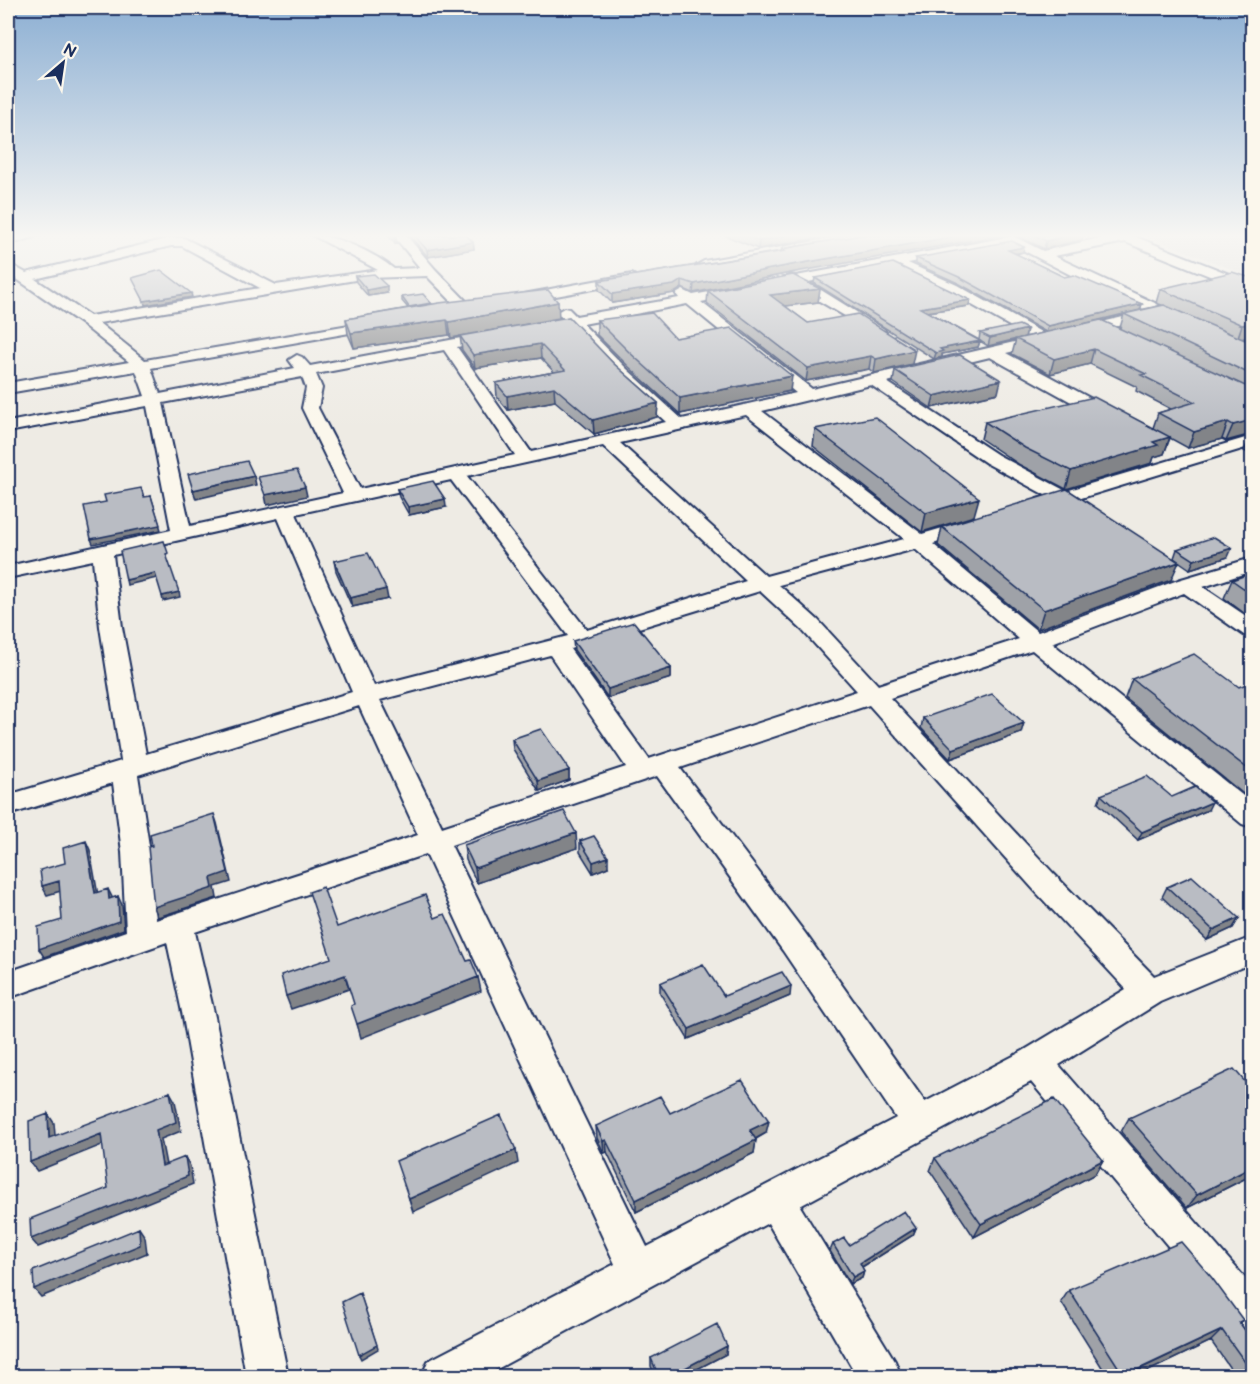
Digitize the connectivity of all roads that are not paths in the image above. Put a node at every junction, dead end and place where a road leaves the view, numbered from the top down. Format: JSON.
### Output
{"nodes":[{"id":1,"x":56,"y":300,"type":"edge"},
{"id":2,"x":217,"y":300,"type":"edge"},
{"id":3,"x":463,"y":300,"type":"edge"},
{"id":4,"x":514,"y":300,"type":"edge"},
{"id":5,"x":551,"y":300,"type":"edge"},
{"id":6,"x":691,"y":300,"type":"joint"},
{"id":7,"x":829,"y":300,"type":"edge"},
{"id":8,"x":973,"y":300,"type":"edge"},
{"id":9,"x":1133,"y":300,"type":"edge"},
{"id":10,"x":500,"y":302,"type":"edge"},
{"id":11,"x":1159,"y":304,"type":"junction"},
{"id":12,"x":444,"y":312,"type":"edge"},
{"id":13,"x":87,"y":321,"type":"junction"},
{"id":14,"x":572,"y":321,"type":"junction"},
{"id":15,"x":1183,"y":321,"type":"edge"},
{"id":16,"x":388,"y":322,"type":"edge"},
{"id":17,"x":1099,"y":327,"type":"junction"},
{"id":18,"x":1120,"y":338,"type":"edge"},
{"id":19,"x":1045,"y":340,"type":"junction"},
{"id":20,"x":283,"y":341,"type":"junction"},
{"id":21,"x":893,"y":342,"type":"edge"},
{"id":22,"x":448,"y":345,"type":"junction"},
{"id":23,"x":992,"y":352,"type":"junction"},
{"id":24,"x":912,"y":354,"type":"edge"},
{"id":25,"x":142,"y":365,"type":"junction"},
{"id":26,"x":931,"y":366,"type":"junction"},
{"id":27,"x":305,"y":371,"type":"junction"},
{"id":28,"x":875,"y":381,"type":"junction"},
{"id":29,"x":8,"y":388,"type":"edge"},
{"id":30,"x":808,"y":395,"type":"junction"},
{"id":31,"x":154,"y":400,"type":"junction"},
{"id":32,"x":749,"y":409,"type":"junction"},
{"id":33,"x":1118,"y":420,"type":"edge"},
{"id":34,"x":679,"y":425,"type":"junction"},
{"id":35,"x":8,"y":427,"type":"edge"},
{"id":36,"x":607,"y":440,"type":"junction"},
{"id":37,"x":1252,"y":441,"type":"edge"},
{"id":38,"x":1171,"y":448,"type":"edge"},
{"id":39,"x":527,"y":459,"type":"junction"},
{"id":40,"x":1192,"y":460,"type":"junction"},
{"id":41,"x":455,"y":474,"type":"junction"},
{"id":42,"x":354,"y":495,"type":"junction"},
{"id":43,"x":1064,"y":497,"type":"junction"},
{"id":44,"x":284,"y":510,"type":"junction"},
{"id":45,"x":1084,"y":510,"type":"edge"},
{"id":46,"x":1019,"y":511,"type":"edge"},
{"id":47,"x":985,"y":521,"type":"edge"},
{"id":48,"x":182,"y":533,"type":"junction"},
{"id":49,"x":917,"y":542,"type":"junction"},
{"id":50,"x":102,"y":551,"type":"junction"},
{"id":51,"x":1252,"y":564,"type":"edge"},
{"id":52,"x":8,"y":572,"type":"edge"},
{"id":53,"x":1184,"y":579,"type":"junction"},
{"id":54,"x":763,"y":583,"type":"junction"},
{"id":55,"x":1252,"y":630,"type":"edge"},
{"id":56,"x":582,"y":639,"type":"junction"},
{"id":57,"x":1035,"y":641,"type":"junction"},
{"id":58,"x":556,"y":646,"type":"junction"},
{"id":59,"x":871,"y":694,"type":"junction"},
{"id":60,"x":366,"y":696,"type":"junction"},
{"id":61,"x":652,"y":767,"type":"junction"},
{"id":62,"x":130,"y":768,"type":"junction"},
{"id":63,"x":8,"y":805,"type":"edge"},
{"id":64,"x":1252,"y":817,"type":"edge"},
{"id":65,"x":434,"y":840,"type":"junction"},
{"id":66,"x":178,"y":926,"type":"junction"},
{"id":67,"x":142,"y":939,"type":"junction"},
{"id":68,"x":1252,"y":950,"type":"edge"},
{"id":69,"x":8,"y":985,"type":"edge"},
{"id":70,"x":1149,"y":992,"type":"junction"},
{"id":71,"x":1035,"y":1062,"type":"junction"},
{"id":72,"x":920,"y":1124,"type":"junction"},
{"id":73,"x":776,"y":1202,"type":"junction"},
{"id":74,"x":639,"y":1272,"type":"junction"},
{"id":75,"x":1252,"y":1316,"type":"edge"},
{"id":76,"x":446,"y":1376,"type":"edge"},
{"id":77,"x":267,"y":1377,"type":"edge"},
{"id":78,"x":880,"y":1377,"type":"edge"}],
"edges":[{"from":1,"to":13,"type":"street"},
{"from":2,"to":13,"type":"street"},
{"from":3,"to":12,"type":"street"},
{"from":4,"to":10,"type":"street"},
{"from":5,"to":14,"type":"street"},
{"from":6,"to":14,"type":"street"},
{"from":6,"to":30,"type":"street"},
{"from":7,"to":21,"type":"street"},
{"from":8,"to":19,"type":"street"},
{"from":9,"to":11,"type":"street"},
{"from":11,"to":15,"type":"street"},
{"from":11,"to":17,"type":"street"},
{"from":13,"to":25,"type":"street"},
{"from":14,"to":22,"type":"street"},
{"from":14,"to":34,"type":"street"},
{"from":16,"to":20,"type":"street"},
{"from":17,"to":18,"type":"street"},
{"from":17,"to":19,"type":"street"},
{"from":19,"to":23,"type":"street"},
{"from":20,"to":25,"type":"street"},
{"from":20,"to":27,"type":"street"},
{"from":22,"to":27,"type":"street"},
{"from":22,"to":39,"type":"street"},
{"from":23,"to":26,"type":"street"},
{"from":23,"to":33,"type":"street"},
{"from":24,"to":26,"type":"street"},
{"from":25,"to":29,"type":"street"},
{"from":25,"to":31,"type":"street"},
{"from":26,"to":28,"type":"street"},
{"from":27,"to":31,"type":"street"},
{"from":27,"to":42,"type":"street"},
{"from":28,"to":30,"type":"street"},
{"from":28,"to":43,"type":"street"},
{"from":30,"to":32,"type":"street"},
{"from":31,"to":35,"type":"street"},
{"from":31,"to":48,"type":"street"},
{"from":32,"to":34,"type":"street"},
{"from":32,"to":49,"type":"street"},
{"from":34,"to":36,"type":"street"},
{"from":36,"to":39,"type":"street"},
{"from":36,"to":54,"type":"street"},
{"from":37,"to":40,"type":"street"},
{"from":38,"to":40,"type":"street"},
{"from":39,"to":41,"type":"street"},
{"from":40,"to":43,"type":"street"},
{"from":41,"to":42,"type":"street"},
{"from":41,"to":56,"type":"street"},
{"from":42,"to":44,"type":"street"},
{"from":43,"to":45,"type":"street"},
{"from":43,"to":46,"type":"street"},
{"from":44,"to":48,"type":"street"},
{"from":44,"to":60,"type":"street"},
{"from":47,"to":49,"type":"street"},
{"from":48,"to":50,"type":"street"},
{"from":49,"to":54,"type":"street"},
{"from":49,"to":57,"type":"street"},
{"from":50,"to":52,"type":"street"},
{"from":50,"to":62,"type":"street"},
{"from":51,"to":53,"type":"street"},
{"from":53,"to":55,"type":"street"},
{"from":53,"to":57,"type":"street"},
{"from":54,"to":56,"type":"street"},
{"from":54,"to":59,"type":"street"},
{"from":56,"to":58,"type":"street"},
{"from":57,"to":59,"type":"street"},
{"from":57,"to":64,"type":"street"},
{"from":58,"to":60,"type":"street"},
{"from":58,"to":61,"type":"street"},
{"from":59,"to":61,"type":"street"},
{"from":59,"to":70,"type":"street"},
{"from":60,"to":62,"type":"street"},
{"from":60,"to":65,"type":"street"},
{"from":61,"to":65,"type":"street"},
{"from":61,"to":72,"type":"street"},
{"from":62,"to":63,"type":"street"},
{"from":62,"to":67,"type":"street"},
{"from":65,"to":66,"type":"street"},
{"from":65,"to":74,"type":"street"},
{"from":66,"to":67,"type":"street"},
{"from":66,"to":77,"type":"street"},
{"from":67,"to":69,"type":"street"},
{"from":68,"to":70,"type":"street"},
{"from":70,"to":71,"type":"street"},
{"from":71,"to":72,"type":"street"},
{"from":71,"to":75,"type":"street"},
{"from":72,"to":73,"type":"street"},
{"from":73,"to":74,"type":"street"},
{"from":73,"to":78,"type":"street"},
{"from":74,"to":76,"type":"street"}]}
